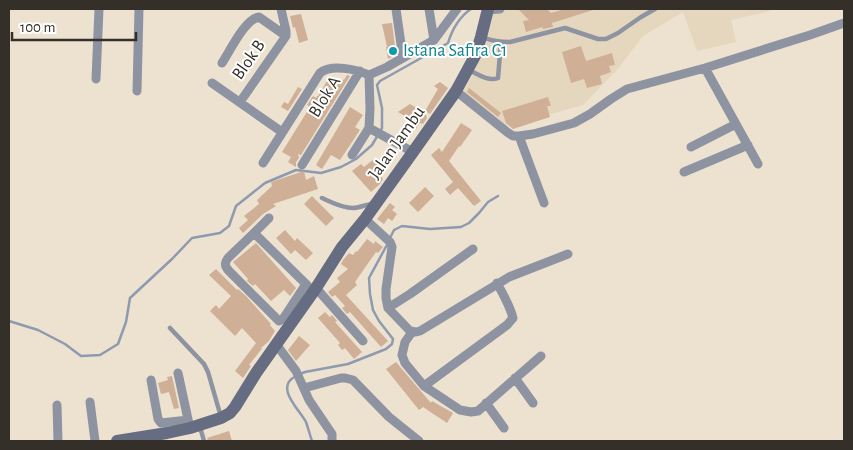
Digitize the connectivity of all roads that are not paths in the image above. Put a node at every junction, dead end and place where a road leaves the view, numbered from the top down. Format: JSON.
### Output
{"nodes":[{"id":1,"x":99,"y":9,"type":"edge"},
{"id":2,"x":139,"y":9,"type":"edge"},
{"id":3,"x":281,"y":9,"type":"edge"},
{"id":4,"x":396,"y":9,"type":"edge"},
{"id":5,"x":429,"y":9,"type":"edge"},
{"id":6,"x":458,"y":9,"type":"edge"},
{"id":7,"x":500,"y":9,"type":"edge"},
{"id":8,"x":655,"y":9,"type":"edge"},
{"id":9,"x":487,"y":10,"type":"edge"},
{"id":10,"x":844,"y":23,"type":"edge"},
{"id":11,"x":286,"y":36,"type":"junction"},
{"id":12,"x":481,"y":36,"type":"junction"},
{"id":13,"x":434,"y":40,"type":"junction"},
{"id":14,"x":501,"y":42,"type":"junction"},
{"id":15,"x":403,"y":58,"type":"junction"},
{"id":16,"x":222,"y":63,"type":"dead end"},
{"id":17,"x":705,"y":68,"type":"junction"},
{"id":18,"x":468,"y":69,"type":"junction"},
{"id":19,"x":364,"y":73,"type":"junction"},
{"id":20,"x":96,"y":79,"type":"dead end"},
{"id":21,"x":212,"y":83,"type":"dead end"},
{"id":22,"x":456,"y":90,"type":"junction"},
{"id":23,"x":137,"y":91,"type":"dead end"},
{"id":24,"x":240,"y":102,"type":"junction"},
{"id":25,"x":736,"y":124,"type":"junction"},
{"id":26,"x":371,"y":130,"type":"junction"},
{"id":27,"x":282,"y":132,"type":"junction"},
{"id":28,"x":519,"y":136,"type":"junction"},
{"id":29,"x":748,"y":145,"type":"junction"},
{"id":30,"x":691,"y":147,"type":"dead end"},
{"id":31,"x":413,"y":152,"type":"junction"},
{"id":32,"x":352,"y":155,"type":"dead end"},
{"id":33,"x":263,"y":163,"type":"dead end"},
{"id":34,"x":758,"y":164,"type":"dead end"},
{"id":35,"x":302,"y":165,"type":"dead end"},
{"id":36,"x":684,"y":172,"type":"dead end"},
{"id":37,"x":322,"y":198,"type":"dead end"},
{"id":38,"x":544,"y":203,"type":"dead end"},
{"id":39,"x":375,"y":204,"type":"junction"},
{"id":40,"x":269,"y":218,"type":"dead end"},
{"id":41,"x":365,"y":219,"type":"junction"},
{"id":42,"x":254,"y":233,"type":"junction"},
{"id":43,"x":473,"y":249,"type":"dead end"},
{"id":44,"x":568,"y":254,"type":"dead end"},
{"id":45,"x":497,"y":284,"type":"junction"},
{"id":46,"x":311,"y":288,"type":"junction"},
{"id":47,"x":388,"y":308,"type":"junction"},
{"id":48,"x":170,"y":328,"type":"dead end"},
{"id":49,"x":412,"y":332,"type":"junction"},
{"id":50,"x":363,"y":341,"type":"dead end"},
{"id":51,"x":276,"y":344,"type":"junction"},
{"id":52,"x":541,"y":356,"type":"dead end"},
{"id":53,"x":178,"y":373,"type":"dead end"},
{"id":54,"x":515,"y":378,"type":"junction"},
{"id":55,"x":150,"y":380,"type":"dead end"},
{"id":56,"x":303,"y":384,"type":"junction"},
{"id":57,"x":424,"y":386,"type":"junction"},
{"id":58,"x":90,"y":402,"type":"dead end"},
{"id":59,"x":486,"y":403,"type":"junction"},
{"id":60,"x":533,"y":403,"type":"dead end"},
{"id":61,"x":57,"y":405,"type":"dead end"},
{"id":62,"x":221,"y":418,"type":"junction"},
{"id":63,"x":193,"y":425,"type":"junction"},
{"id":64,"x":504,"y":428,"type":"dead end"},
{"id":65,"x":177,"y":436,"type":"edge"},
{"id":66,"x":58,"y":441,"type":"edge"},
{"id":67,"x":95,"y":441,"type":"edge"},
{"id":68,"x":117,"y":441,"type":"edge"},
{"id":69,"x":204,"y":441,"type":"edge"},
{"id":70,"x":332,"y":441,"type":"edge"},
{"id":71,"x":418,"y":441,"type":"edge"}],
"edges":[{"from":1,"to":20,"type":"street"},
{"from":2,"to":23,"type":"street"},
{"from":3,"to":11,"type":"street","name":"Blok B"},
{"from":4,"to":15,"type":"street"},
{"from":5,"to":13,"type":"street"},
{"from":6,"to":13,"type":"street"},
{"from":7,"to":9,"type":"street"},
{"from":8,"to":14,"type":"lane"},
{"from":9,"to":12,"type":"street","name":"Jalan Jambu"},
{"from":10,"to":17,"type":"street"},
{"from":11,"to":16,"type":"street","name":"Blok B"},
{"from":11,"to":24,"type":"street","name":"Blok B"},
{"from":12,"to":14,"type":"lane"},
{"from":12,"to":18,"type":"street","name":"Jalan Jambu"},
{"from":13,"to":15,"type":"street"},
{"from":14,"to":18,"type":"lane"},
{"from":15,"to":19,"type":"street"},
{"from":17,"to":25,"type":"street"},
{"from":17,"to":28,"type":"street"},
{"from":18,"to":22,"type":"street","name":"Jalan Jambu"},
{"from":19,"to":26,"type":"street"},
{"from":19,"to":27,"type":"street","name":"Blok A"},
{"from":19,"to":35,"type":"street","name":"Blok A"},
{"from":21,"to":24,"type":"street","name":"Blok B"},
{"from":22,"to":28,"type":"street"},
{"from":22,"to":31,"type":"street","name":"Jalan Jambu"},
{"from":24,"to":27,"type":"street","name":"Blok B"},
{"from":25,"to":29,"type":"street"},
{"from":25,"to":30,"type":"street"},
{"from":26,"to":31,"type":"street"},
{"from":26,"to":32,"type":"street"},
{"from":27,"to":33,"type":"street","name":"Blok A"},
{"from":28,"to":38,"type":"street"},
{"from":29,"to":34,"type":"street"},
{"from":29,"to":36,"type":"street"},
{"from":31,"to":39,"type":"street","name":"Jalan Jambu"},
{"from":37,"to":39,"type":"lane"},
{"from":39,"to":41,"type":"street","name":"Jalan Jambu"},
{"from":40,"to":42,"type":"street"},
{"from":41,"to":46,"type":"street","name":"Jalan Jambu"},
{"from":41,"to":47,"type":"street"},
{"from":42,"to":46,"type":"street"},
{"from":42,"to":46,"type":"street"},
{"from":43,"to":47,"type":"street"},
{"from":44,"to":45,"type":"street"},
{"from":45,"to":49,"type":"street"},
{"from":45,"to":57,"type":"street"},
{"from":46,"to":50,"type":"street"},
{"from":46,"to":51,"type":"street","name":"Jalan Jambu"},
{"from":47,"to":49,"type":"street"},
{"from":48,"to":62,"type":"lane"},
{"from":49,"to":57,"type":"street"},
{"from":51,"to":56,"type":"street"},
{"from":51,"to":62,"type":"street","name":"Jalan Jambu"},
{"from":52,"to":54,"type":"street"},
{"from":53,"to":63,"type":"street"},
{"from":54,"to":59,"type":"street"},
{"from":54,"to":60,"type":"street"},
{"from":55,"to":63,"type":"street"},
{"from":56,"to":70,"type":"street"},
{"from":56,"to":71,"type":"street"},
{"from":57,"to":59,"type":"street"},
{"from":58,"to":67,"type":"street"},
{"from":59,"to":64,"type":"street"},
{"from":61,"to":66,"type":"street"},
{"from":62,"to":63,"type":"street","name":"Jalan Jambu"},
{"from":63,"to":65,"type":"street","name":"Jalan Jambu"},
{"from":63,"to":69,"type":"lane"},
{"from":65,"to":68,"type":"street","name":"Jalan Jambu"}]}
